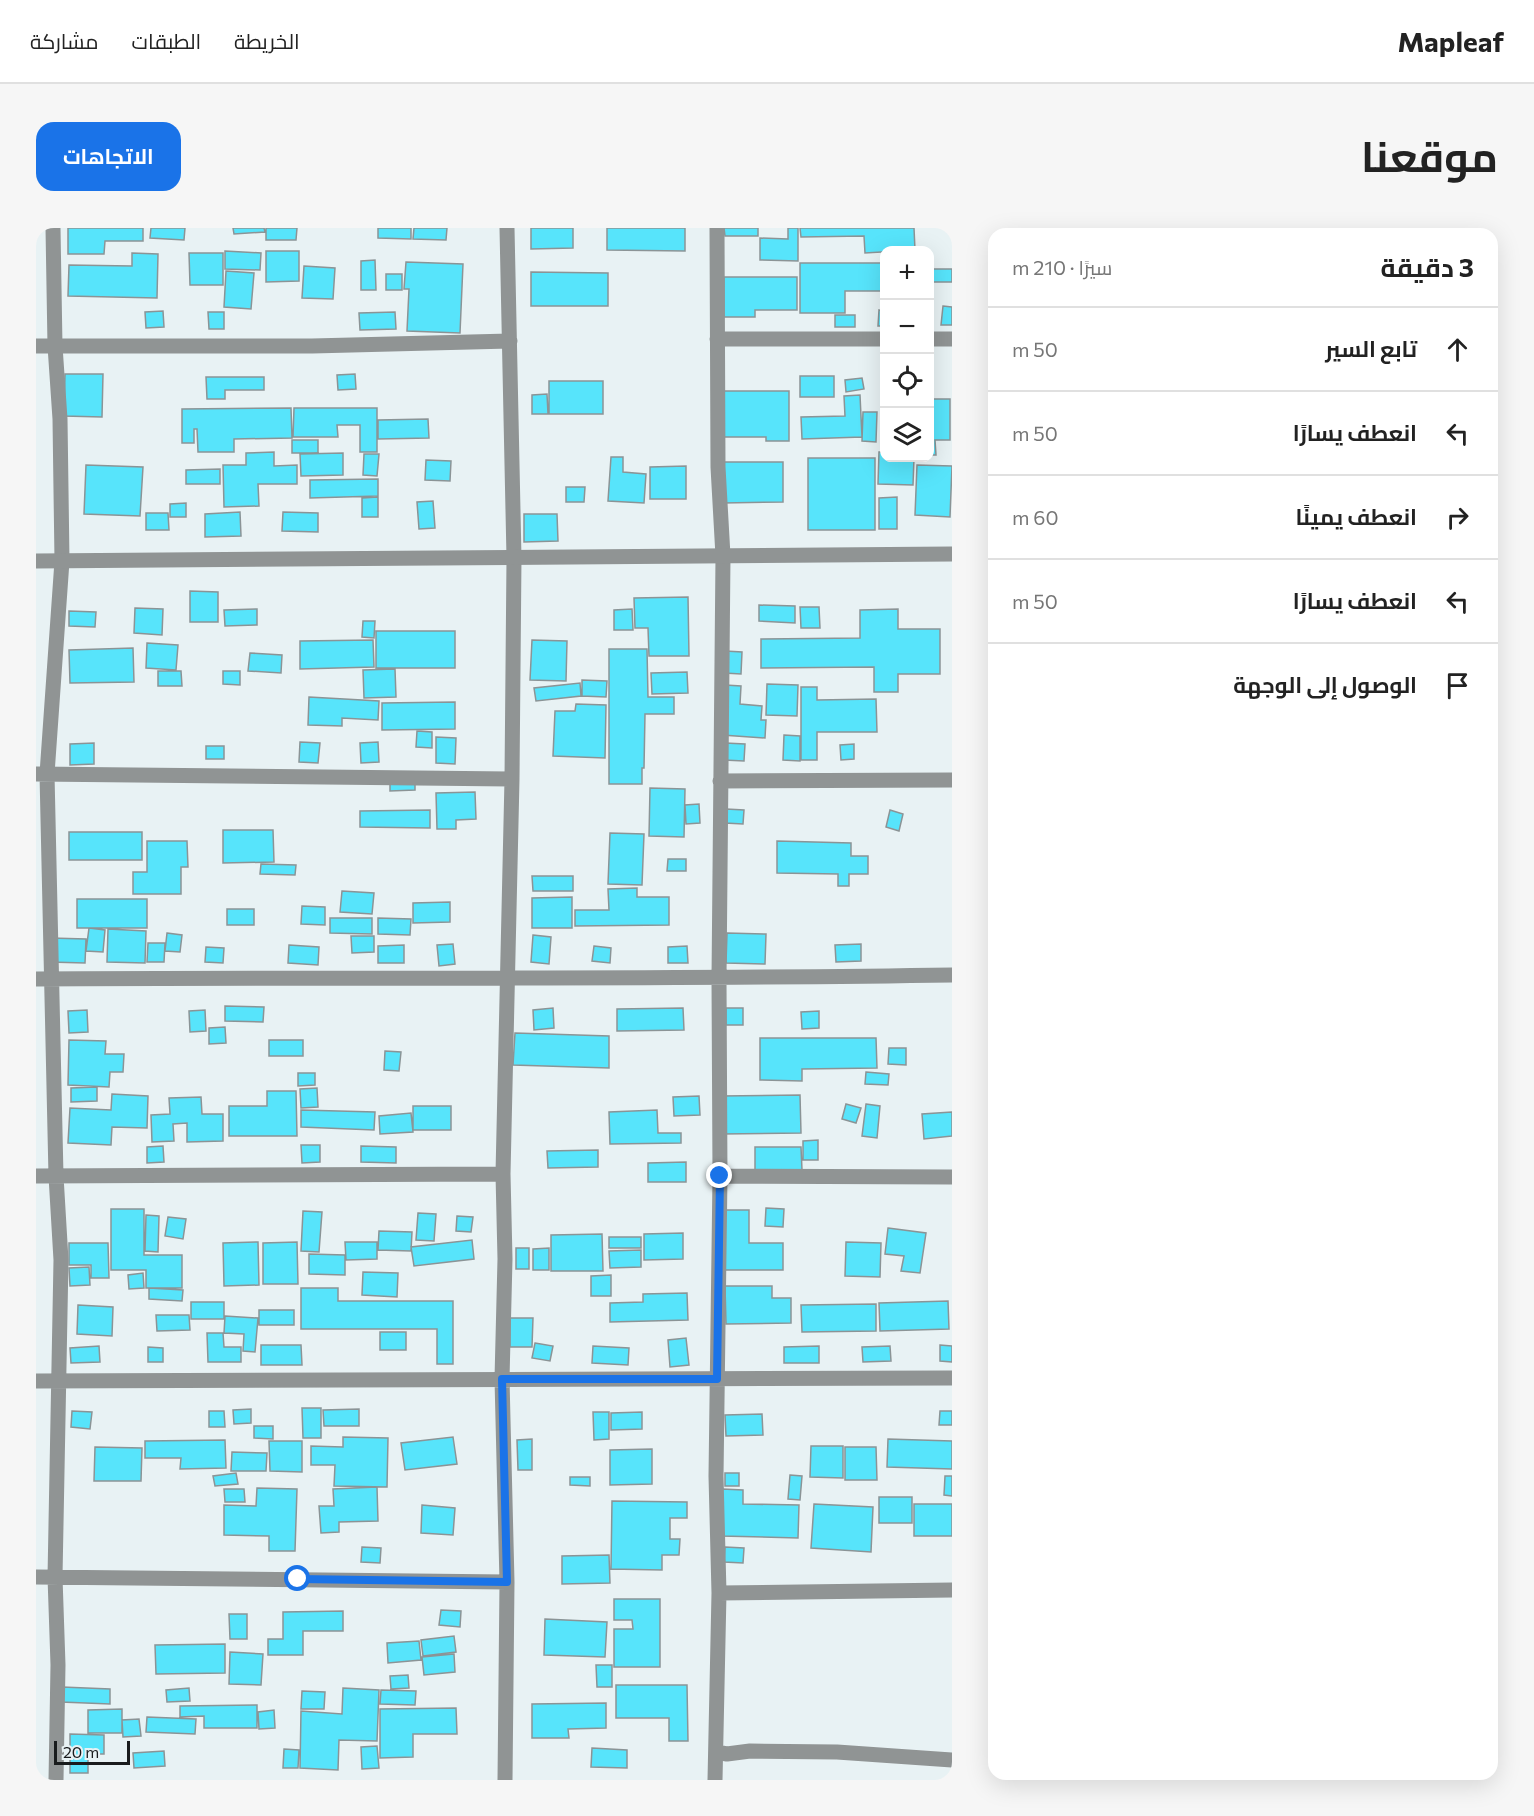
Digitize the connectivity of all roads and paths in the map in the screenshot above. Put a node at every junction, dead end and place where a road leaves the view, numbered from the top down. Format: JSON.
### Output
{"nodes":[{"id":1,"x":53,"y":228,"type":"edge"},
{"id":2,"x":507,"y":228,"type":"edge"},
{"id":3,"x":717,"y":228,"type":"edge"},
{"id":4,"x":717,"y":339,"type":"junction"},
{"id":5,"x":880,"y":339,"type":"edge"},
{"id":6,"x":934,"y":339,"type":"edge"},
{"id":7,"x":952,"y":339,"type":"edge"},
{"id":8,"x":510,"y":341,"type":"junction"},
{"id":9,"x":36,"y":346,"type":"edge"},
{"id":10,"x":55,"y":346,"type":"junction"},
{"id":11,"x":952,"y":554,"type":"edge"},
{"id":12,"x":723,"y":555,"type":"junction"},
{"id":13,"x":514,"y":558,"type":"junction"},
{"id":14,"x":36,"y":561,"type":"edge"},
{"id":15,"x":62,"y":561,"type":"junction"},
{"id":16,"x":41,"y":774,"type":"edge"},
{"id":17,"x":512,"y":779,"type":"junction"},
{"id":18,"x":952,"y":780,"type":"edge"},
{"id":19,"x":720,"y":781,"type":"junction"},
{"id":20,"x":952,"y":975,"type":"edge"},
{"id":21,"x":508,"y":978,"type":"junction"},
{"id":22,"x":718,"y":978,"type":"junction"},
{"id":23,"x":44,"y":979,"type":"edge"},
{"id":24,"x":503,"y":1174,"type":"junction"},
{"id":25,"x":36,"y":1176,"type":"edge"},
{"id":26,"x":56,"y":1176,"type":"junction"},
{"id":27,"x":720,"y":1176,"type":"junction"},
{"id":28,"x":952,"y":1177,"type":"edge"},
{"id":29,"x":952,"y":1378,"type":"edge"},
{"id":30,"x":502,"y":1379,"type":"junction"},
{"id":31,"x":717,"y":1379,"type":"junction"},
{"id":32,"x":36,"y":1381,"type":"edge"},
{"id":33,"x":57,"y":1381,"type":"junction"},
{"id":34,"x":36,"y":1577,"type":"edge"},
{"id":35,"x":55,"y":1577,"type":"junction"},
{"id":36,"x":507,"y":1582,"type":"junction"},
{"id":37,"x":952,"y":1590,"type":"edge"},
{"id":38,"x":719,"y":1593,"type":"junction"},
{"id":39,"x":716,"y":1752,"type":"junction"},
{"id":40,"x":952,"y":1760,"type":"edge"},
{"id":41,"x":56,"y":1780,"type":"edge"},
{"id":42,"x":505,"y":1780,"type":"edge"},
{"id":43,"x":715,"y":1780,"type":"edge"}],
"edges":[{"from":1,"to":10,"type":"street"},
{"from":2,"to":8,"type":"street"},
{"from":3,"to":4,"type":"street"},
{"from":4,"to":5,"type":"street"},
{"from":4,"to":12,"type":"street"},
{"from":6,"to":7,"type":"street"},
{"from":8,"to":10,"type":"street"},
{"from":8,"to":13,"type":"street"},
{"from":9,"to":10,"type":"street"},
{"from":10,"to":15,"type":"street"},
{"from":11,"to":12,"type":"street"},
{"from":12,"to":13,"type":"street"},
{"from":12,"to":19,"type":"street"},
{"from":13,"to":15,"type":"street"},
{"from":13,"to":17,"type":"street"},
{"from":14,"to":15,"type":"street"},
{"from":15,"to":16,"type":"street"},
{"from":16,"to":17,"type":"street"},
{"from":16,"to":23,"type":"street"},
{"from":17,"to":21,"type":"street"},
{"from":18,"to":19,"type":"street"},
{"from":19,"to":22,"type":"street"},
{"from":20,"to":22,"type":"street"},
{"from":21,"to":22,"type":"street"},
{"from":21,"to":23,"type":"street"},
{"from":21,"to":24,"type":"street"},
{"from":22,"to":27,"type":"street"},
{"from":23,"to":26,"type":"street"},
{"from":24,"to":26,"type":"street"},
{"from":24,"to":30,"type":"street"},
{"from":25,"to":26,"type":"street"},
{"from":26,"to":33,"type":"street"},
{"from":27,"to":28,"type":"street"},
{"from":27,"to":31,"type":"street"},
{"from":29,"to":31,"type":"street"},
{"from":30,"to":31,"type":"street"},
{"from":30,"to":33,"type":"street"},
{"from":30,"to":36,"type":"street"},
{"from":31,"to":38,"type":"street"},
{"from":32,"to":33,"type":"street"},
{"from":33,"to":35,"type":"street"},
{"from":34,"to":35,"type":"street"},
{"from":35,"to":36,"type":"street"},
{"from":35,"to":41,"type":"street"},
{"from":36,"to":42,"type":"street"},
{"from":37,"to":38,"type":"street"},
{"from":38,"to":39,"type":"street"},
{"from":39,"to":40,"type":"street"},
{"from":39,"to":43,"type":"street"}]}
